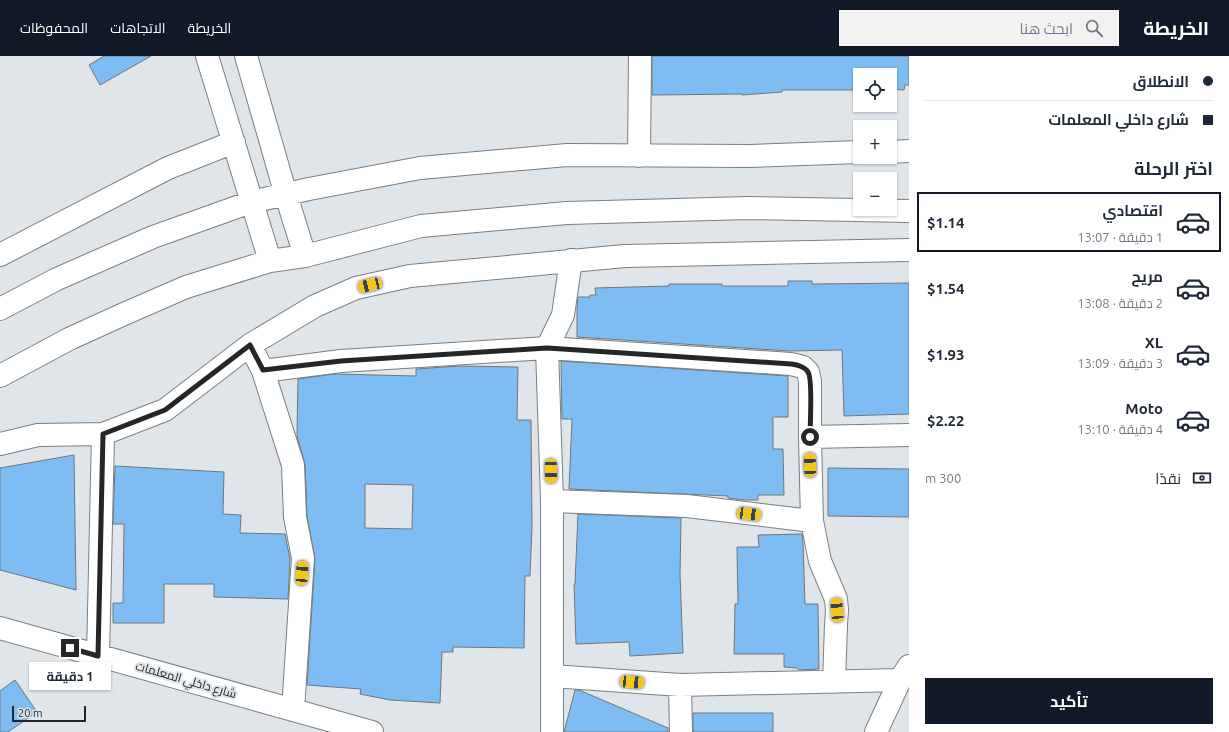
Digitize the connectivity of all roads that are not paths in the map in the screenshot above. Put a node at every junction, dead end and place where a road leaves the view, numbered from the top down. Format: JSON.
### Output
{"nodes":[{"id":1,"x":207,"y":56,"type":"edge"},
{"id":2,"x":246,"y":56,"type":"edge"},
{"id":3,"x":640,"y":56,"type":"edge"},
{"id":4,"x":234,"y":142,"type":"junction"},
{"id":5,"x":909,"y":151,"type":"edge"},
{"id":6,"x":853,"y":152,"type":"edge"},
{"id":7,"x":897,"y":152,"type":"edge"},
{"id":8,"x":639,"y":156,"type":"junction"},
{"id":9,"x":286,"y":194,"type":"junction"},
{"id":10,"x":251,"y":202,"type":"junction"},
{"id":11,"x":909,"y":211,"type":"edge"},
{"id":12,"x":909,"y":250,"type":"edge"},
{"id":13,"x":0,"y":255,"type":"edge"},
{"id":14,"x":305,"y":256,"type":"junction"},
{"id":15,"x":571,"y":260,"type":"junction"},
{"id":16,"x":270,"y":261,"type":"junction"},
{"id":17,"x":0,"y":309,"type":"edge"},
{"id":18,"x":250,"y":345,"type":"junction"},
{"id":19,"x":547,"y":348,"type":"junction"},
{"id":20,"x":263,"y":370,"type":"junction"},
{"id":21,"x":0,"y":376,"type":"edge"},
{"id":22,"x":103,"y":434,"type":"junction"},
{"id":23,"x":909,"y":436,"type":"edge"},
{"id":24,"x":810,"y":437,"type":"junction"},
{"id":25,"x":0,"y":444,"type":"edge"},
{"id":26,"x":552,"y":501,"type":"junction"},
{"id":27,"x":812,"y":521,"type":"junction"},
{"id":28,"x":0,"y":628,"type":"edge"},
{"id":29,"x":98,"y":656,"type":"junction"},
{"id":30,"x":904,"y":673,"type":"edge"},
{"id":31,"x":552,"y":676,"type":"junction"},
{"id":32,"x":834,"y":682,"type":"junction"},
{"id":33,"x":680,"y":685,"type":"junction"},
{"id":34,"x":293,"y":710,"type":"junction"},
{"id":35,"x":372,"y":732,"type":"edge"},
{"id":36,"x":552,"y":732,"type":"edge"},
{"id":37,"x":681,"y":732,"type":"edge"},
{"id":38,"x":876,"y":732,"type":"edge"}],
"edges":[{"from":1,"to":4,"type":"street"},
{"from":2,"to":9,"type":"street"},
{"from":3,"to":8,"type":"street"},
{"from":4,"to":10,"type":"street"},
{"from":4,"to":13,"type":"street"},
{"from":5,"to":7,"type":"street"},
{"from":6,"to":8,"type":"street"},
{"from":8,"to":9,"type":"street"},
{"from":9,"to":10,"type":"street"},
{"from":9,"to":14,"type":"street"},
{"from":10,"to":16,"type":"street"},
{"from":10,"to":17,"type":"street"},
{"from":11,"to":14,"type":"street"},
{"from":12,"to":15,"type":"street"},
{"from":14,"to":16,"type":"street"},
{"from":15,"to":18,"type":"street"},
{"from":15,"to":19,"type":"street"},
{"from":16,"to":21,"type":"street"},
{"from":18,"to":20,"type":"street"},
{"from":18,"to":22,"type":"street"},
{"from":19,"to":20,"type":"street"},
{"from":19,"to":24,"type":"street"},
{"from":19,"to":26,"type":"street"},
{"from":20,"to":34,"type":"street"},
{"from":22,"to":25,"type":"street"},
{"from":22,"to":29,"type":"street"},
{"from":23,"to":24,"type":"street"},
{"from":24,"to":27,"type":"street"},
{"from":26,"to":27,"type":"street"},
{"from":26,"to":31,"type":"street"},
{"from":27,"to":32,"type":"street"},
{"from":28,"to":29,"type":"street","name":"شارع داخلي المعلمات"},
{"from":29,"to":34,"type":"street","name":"شارع داخلي المعلمات"},
{"from":30,"to":32,"type":"street"},
{"from":30,"to":38,"type":"street"},
{"from":31,"to":33,"type":"street"},
{"from":31,"to":36,"type":"street"},
{"from":32,"to":33,"type":"street"},
{"from":33,"to":37,"type":"street"},
{"from":34,"to":35,"type":"street","name":"شارع داخلي المعلمات"}]}
